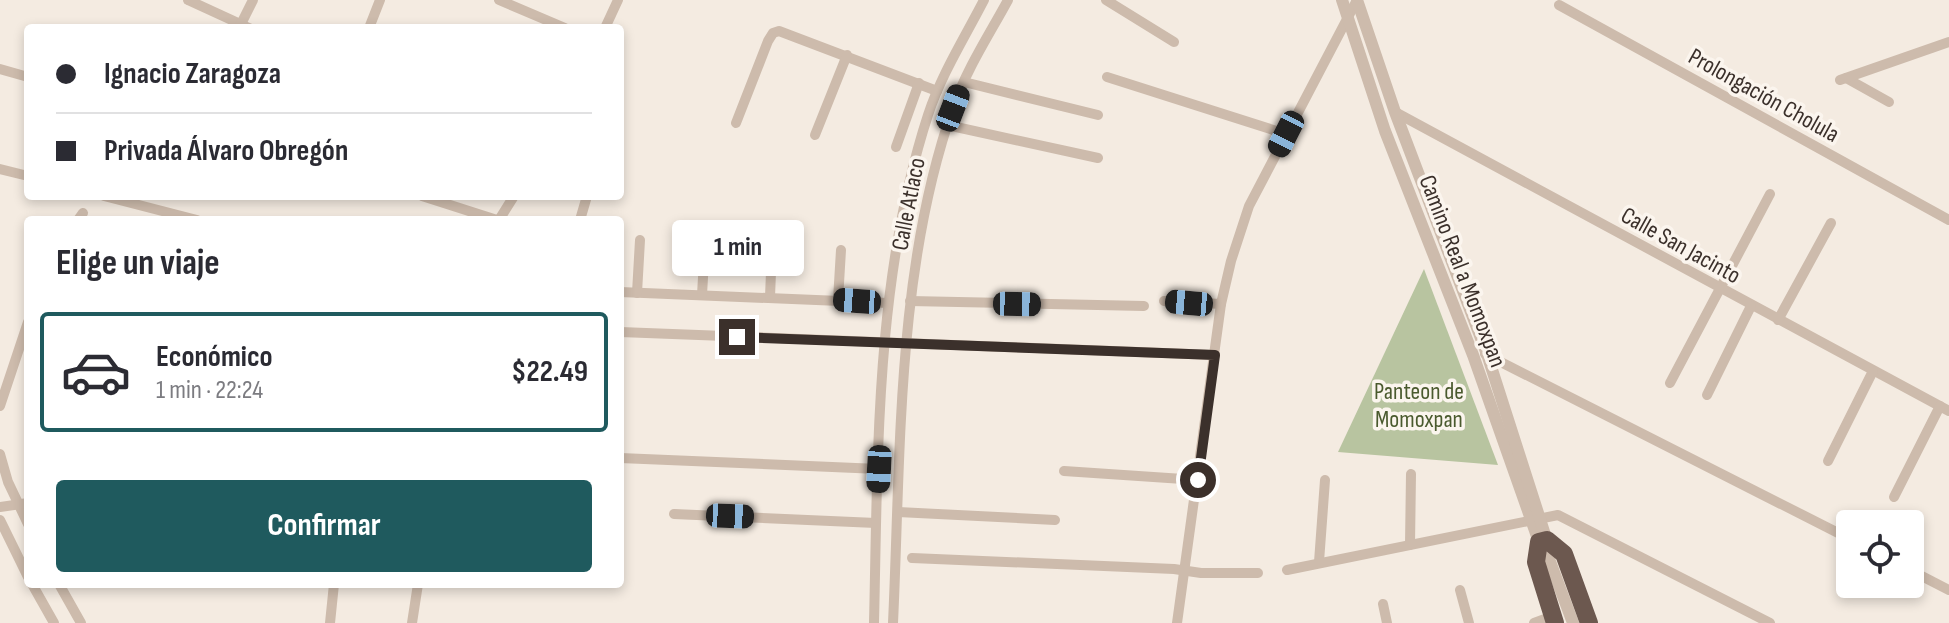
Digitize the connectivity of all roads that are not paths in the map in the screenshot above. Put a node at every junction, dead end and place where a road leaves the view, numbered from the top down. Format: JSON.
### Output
{"nodes":[{"id":1,"x":188,"y":0,"type":"edge"},
{"id":2,"x":253,"y":0,"type":"edge"},
{"id":3,"x":380,"y":0,"type":"edge"},
{"id":4,"x":499,"y":0,"type":"edge"},
{"id":5,"x":618,"y":0,"type":"edge"},
{"id":6,"x":984,"y":0,"type":"edge"},
{"id":7,"x":1008,"y":0,"type":"edge"},
{"id":8,"x":1106,"y":0,"type":"edge"},
{"id":9,"x":1342,"y":0,"type":"edge"},
{"id":10,"x":1357,"y":0,"type":"edge"},
{"id":11,"x":1559,"y":5,"type":"dead end"},
{"id":12,"x":1347,"y":16,"type":"junction"},
{"id":13,"x":237,"y":24,"type":"edge"},
{"id":14,"x":244,"y":24,"type":"edge"},
{"id":15,"x":371,"y":24,"type":"edge"},
{"id":16,"x":556,"y":24,"type":"edge"},
{"id":17,"x":607,"y":24,"type":"edge"},
{"id":18,"x":1174,"y":42,"type":"dead end"},
{"id":19,"x":1949,"y":42,"type":"edge"},
{"id":20,"x":847,"y":55,"type":"junction"},
{"id":21,"x":0,"y":69,"type":"edge"},
{"id":22,"x":24,"y":76,"type":"edge"},
{"id":23,"x":1107,"y":77,"type":"dead end"},
{"id":24,"x":964,"y":82,"type":"junction"},
{"id":25,"x":919,"y":83,"type":"junction"},
{"id":26,"x":937,"y":91,"type":"junction"},
{"id":27,"x":1889,"y":102,"type":"dead end"},
{"id":28,"x":1395,"y":112,"type":"junction"},
{"id":29,"x":1098,"y":115,"type":"dead end"},
{"id":30,"x":736,"y":123,"type":"dead end"},
{"id":31,"x":947,"y":125,"type":"junction"},
{"id":32,"x":1286,"y":134,"type":"junction"},
{"id":33,"x":815,"y":135,"type":"dead end"},
{"id":34,"x":919,"y":146,"type":"junction"},
{"id":35,"x":896,"y":147,"type":"dead end"},
{"id":36,"x":939,"y":154,"type":"junction"},
{"id":37,"x":1098,"y":158,"type":"dead end"},
{"id":38,"x":0,"y":169,"type":"edge"},
{"id":39,"x":24,"y":175,"type":"edge"},
{"id":40,"x":1770,"y":194,"type":"dead end"},
{"id":41,"x":120,"y":200,"type":"edge"},
{"id":42,"x":435,"y":200,"type":"edge"},
{"id":43,"x":182,"y":216,"type":"edge"},
{"id":44,"x":485,"y":216,"type":"edge"},
{"id":45,"x":1949,"y":220,"type":"edge"},
{"id":46,"x":1831,"y":223,"type":"dead end"},
{"id":47,"x":640,"y":240,"type":"dead end"},
{"id":48,"x":705,"y":242,"type":"dead end"},
{"id":49,"x":772,"y":247,"type":"dead end"},
{"id":50,"x":841,"y":250,"type":"dead end"},
{"id":51,"x":1719,"y":288,"type":"junction"},
{"id":52,"x":624,"y":292,"type":"edge"},
{"id":53,"x":637,"y":293,"type":"junction"},
{"id":54,"x":702,"y":295,"type":"junction"},
{"id":55,"x":770,"y":297,"type":"junction"},
{"id":56,"x":838,"y":300,"type":"junction"},
{"id":57,"x":910,"y":301,"type":"junction"},
{"id":58,"x":1164,"y":301,"type":"dead end"},
{"id":59,"x":888,"y":303,"type":"junction"},
{"id":60,"x":1221,"y":304,"type":"junction"},
{"id":61,"x":1144,"y":306,"type":"dead end"},
{"id":62,"x":1751,"y":306,"type":"junction"},
{"id":63,"x":1778,"y":320,"type":"junction"},
{"id":64,"x":624,"y":332,"type":"edge"},
{"id":65,"x":24,"y":334,"type":"edge"},
{"id":66,"x":884,"y":342,"type":"junction"},
{"id":67,"x":905,"y":344,"type":"junction"},
{"id":68,"x":1487,"y":354,"type":"junction"},
{"id":69,"x":1215,"y":355,"type":"junction"},
{"id":70,"x":1473,"y":355,"type":"junction"},
{"id":71,"x":1873,"y":371,"type":"junction"},
{"id":72,"x":1670,"y":383,"type":"dead end"},
{"id":73,"x":1707,"y":395,"type":"dead end"},
{"id":74,"x":0,"y":406,"type":"edge"},
{"id":75,"x":1945,"y":409,"type":"edge"},
{"id":76,"x":0,"y":454,"type":"edge"},
{"id":77,"x":624,"y":458,"type":"edge"},
{"id":78,"x":1828,"y":461,"type":"dead end"},
{"id":79,"x":879,"y":469,"type":"junction"},
{"id":80,"x":1064,"y":471,"type":"dead end"},
{"id":81,"x":1411,"y":474,"type":"dead end"},
{"id":82,"x":1198,"y":480,"type":"junction"},
{"id":83,"x":1325,"y":480,"type":"dead end"},
{"id":84,"x":1894,"y":497,"type":"dead end"},
{"id":85,"x":23,"y":504,"type":"edge"},
{"id":86,"x":0,"y":507,"type":"edge"},
{"id":87,"x":898,"y":512,"type":"junction"},
{"id":88,"x":674,"y":514,"type":"dead end"},
{"id":89,"x":1536,"y":518,"type":"junction"},
{"id":90,"x":0,"y":520,"type":"edge"},
{"id":91,"x":1055,"y":520,"type":"dead end"},
{"id":92,"x":876,"y":523,"type":"junction"},
{"id":93,"x":1836,"y":532,"type":"edge"},
{"id":94,"x":876,"y":538,"type":"junction"},
{"id":95,"x":897,"y":540,"type":"junction"},
{"id":96,"x":1410,"y":545,"type":"junction"},
{"id":97,"x":1545,"y":546,"type":"junction"},
{"id":98,"x":912,"y":558,"type":"dead end"},
{"id":99,"x":1319,"y":562,"type":"junction"},
{"id":100,"x":24,"y":569,"type":"edge"},
{"id":101,"x":1185,"y":570,"type":"junction"},
{"id":102,"x":1287,"y":570,"type":"dead end"},
{"id":103,"x":1258,"y":573,"type":"dead end"},
{"id":104,"x":1924,"y":577,"type":"edge"},
{"id":105,"x":34,"y":588,"type":"edge"},
{"id":106,"x":61,"y":588,"type":"edge"},
{"id":107,"x":334,"y":588,"type":"edge"},
{"id":108,"x":417,"y":588,"type":"edge"},
{"id":109,"x":1460,"y":590,"type":"dead end"},
{"id":110,"x":1949,"y":590,"type":"edge"},
{"id":111,"x":1383,"y":604,"type":"dead end"},
{"id":112,"x":1554,"y":620,"type":"edge"},
{"id":113,"x":54,"y":623,"type":"edge"},
{"id":114,"x":81,"y":623,"type":"edge"},
{"id":115,"x":330,"y":623,"type":"edge"},
{"id":116,"x":412,"y":623,"type":"edge"},
{"id":117,"x":874,"y":623,"type":"edge"},
{"id":118,"x":893,"y":623,"type":"edge"},
{"id":119,"x":1177,"y":623,"type":"edge"},
{"id":120,"x":1387,"y":623,"type":"edge"},
{"id":121,"x":1469,"y":623,"type":"edge"},
{"id":122,"x":1534,"y":623,"type":"edge"},
{"id":123,"x":1573,"y":623,"type":"edge"},
{"id":124,"x":1589,"y":623,"type":"edge"},
{"id":125,"x":1770,"y":623,"type":"edge"}],
"edges":[{"from":1,"to":13,"type":"street"},
{"from":2,"to":14,"type":"street"},
{"from":3,"to":15,"type":"street"},
{"from":4,"to":16,"type":"street"},
{"from":5,"to":17,"type":"street"},
{"from":6,"to":26,"type":"street","name":"Calle Atlaco"},
{"from":7,"to":24,"type":"street","name":"Calle Atlaco"},
{"from":8,"to":18,"type":"street"},
{"from":9,"to":12,"type":"street","name":"Camino Real a Momoxpan"},
{"from":10,"to":12,"type":"street"},
{"from":10,"to":28,"type":"street","name":"Camino Real a Momoxpan"},
{"from":11,"to":45,"type":"street","name":"Prolongación Cholula"},
{"from":12,"to":32,"type":"street"},
{"from":12,"to":70,"type":"street","name":"Camino Real a Momoxpan"},
{"from":19,"to":27,"type":"street"},
{"from":20,"to":25,"type":"street"},
{"from":20,"to":30,"type":"street"},
{"from":20,"to":33,"type":"street"},
{"from":21,"to":22,"type":"street"},
{"from":23,"to":32,"type":"street"},
{"from":24,"to":29,"type":"street"},
{"from":24,"to":31,"type":"street","name":"Calle Atlaco"},
{"from":25,"to":26,"type":"street"},
{"from":25,"to":35,"type":"street"},
{"from":26,"to":34,"type":"street","name":"Calle Atlaco"},
{"from":28,"to":51,"type":"street","name":"Calle San Jacinto"},
{"from":28,"to":68,"type":"street","name":"Camino Real a Momoxpan"},
{"from":31,"to":36,"type":"street","name":"Calle Atlaco"},
{"from":31,"to":37,"type":"street"},
{"from":32,"to":60,"type":"street"},
{"from":34,"to":36,"type":"street"},
{"from":34,"to":59,"type":"street","name":"Calle Atlaco"},
{"from":36,"to":57,"type":"street","name":"Calle Atlaco"},
{"from":38,"to":39,"type":"street"},
{"from":40,"to":51,"type":"street"},
{"from":41,"to":43,"type":"street"},
{"from":42,"to":44,"type":"street"},
{"from":46,"to":63,"type":"street"},
{"from":47,"to":53,"type":"street"},
{"from":48,"to":54,"type":"street"},
{"from":49,"to":55,"type":"street"},
{"from":50,"to":56,"type":"street"},
{"from":51,"to":62,"type":"street","name":"Calle San Jacinto"},
{"from":51,"to":72,"type":"street"},
{"from":52,"to":53,"type":"street"},
{"from":53,"to":54,"type":"street"},
{"from":54,"to":55,"type":"street"},
{"from":55,"to":56,"type":"street"},
{"from":56,"to":59,"type":"street"},
{"from":57,"to":61,"type":"street"},
{"from":57,"to":67,"type":"street","name":"Calle Atlaco"},
{"from":58,"to":60,"type":"street"},
{"from":59,"to":66,"type":"street","name":"Calle Atlaco"},
{"from":60,"to":69,"type":"street"},
{"from":62,"to":63,"type":"street","name":"Calle San Jacinto"},
{"from":62,"to":73,"type":"street"},
{"from":63,"to":71,"type":"street","name":"Calle San Jacinto"},
{"from":64,"to":66,"type":"street"},
{"from":65,"to":74,"type":"street"},
{"from":66,"to":67,"type":"street"},
{"from":66,"to":79,"type":"street","name":"Calle Atlaco"},
{"from":67,"to":69,"type":"street"},
{"from":67,"to":87,"type":"street","name":"Calle Atlaco"},
{"from":68,"to":70,"type":"street"},
{"from":68,"to":89,"type":"street","name":"Camino Real a Momoxpan"},
{"from":68,"to":93,"type":"street"},
{"from":69,"to":82,"type":"street"},
{"from":70,"to":89,"type":"street","name":"Camino Real a Momoxpan"},
{"from":71,"to":75,"type":"street","name":"Calle San Jacinto"},
{"from":71,"to":78,"type":"street"},
{"from":75,"to":84,"type":"street"},
{"from":76,"to":85,"type":"street"},
{"from":77,"to":79,"type":"street"},
{"from":79,"to":92,"type":"street","name":"Calle Atlaco"},
{"from":80,"to":82,"type":"street"},
{"from":81,"to":96,"type":"street"},
{"from":82,"to":101,"type":"street"},
{"from":83,"to":99,"type":"street"},
{"from":85,"to":86,"type":"street"},
{"from":87,"to":91,"type":"street"},
{"from":87,"to":95,"type":"street","name":"Calle Atlaco"},
{"from":88,"to":92,"type":"street"},
{"from":89,"to":96,"type":"street"},
{"from":89,"to":97,"type":"street","name":"Camino Real a Momoxpan"},
{"from":89,"to":125,"type":"street"},
{"from":90,"to":100,"type":"street"},
{"from":92,"to":94,"type":"street","name":"Calle Atlaco"},
{"from":94,"to":95,"type":"street"},
{"from":94,"to":117,"type":"street","name":"Calle Atlaco"},
{"from":95,"to":118,"type":"street","name":"Calle Atlaco"},
{"from":96,"to":99,"type":"street"},
{"from":97,"to":112,"type":"highway"},
{"from":97,"to":123,"type":"street","name":"Camino Real a Momoxpan"},
{"from":97,"to":124,"type":"highway"},
{"from":98,"to":101,"type":"street"},
{"from":99,"to":102,"type":"street"},
{"from":101,"to":103,"type":"street"},
{"from":101,"to":119,"type":"street"},
{"from":104,"to":110,"type":"street"},
{"from":105,"to":113,"type":"street"},
{"from":106,"to":114,"type":"street"},
{"from":107,"to":115,"type":"street"},
{"from":108,"to":116,"type":"street"},
{"from":109,"to":121,"type":"street"},
{"from":111,"to":120,"type":"street"},
{"from":112,"to":122,"type":"street"}]}
